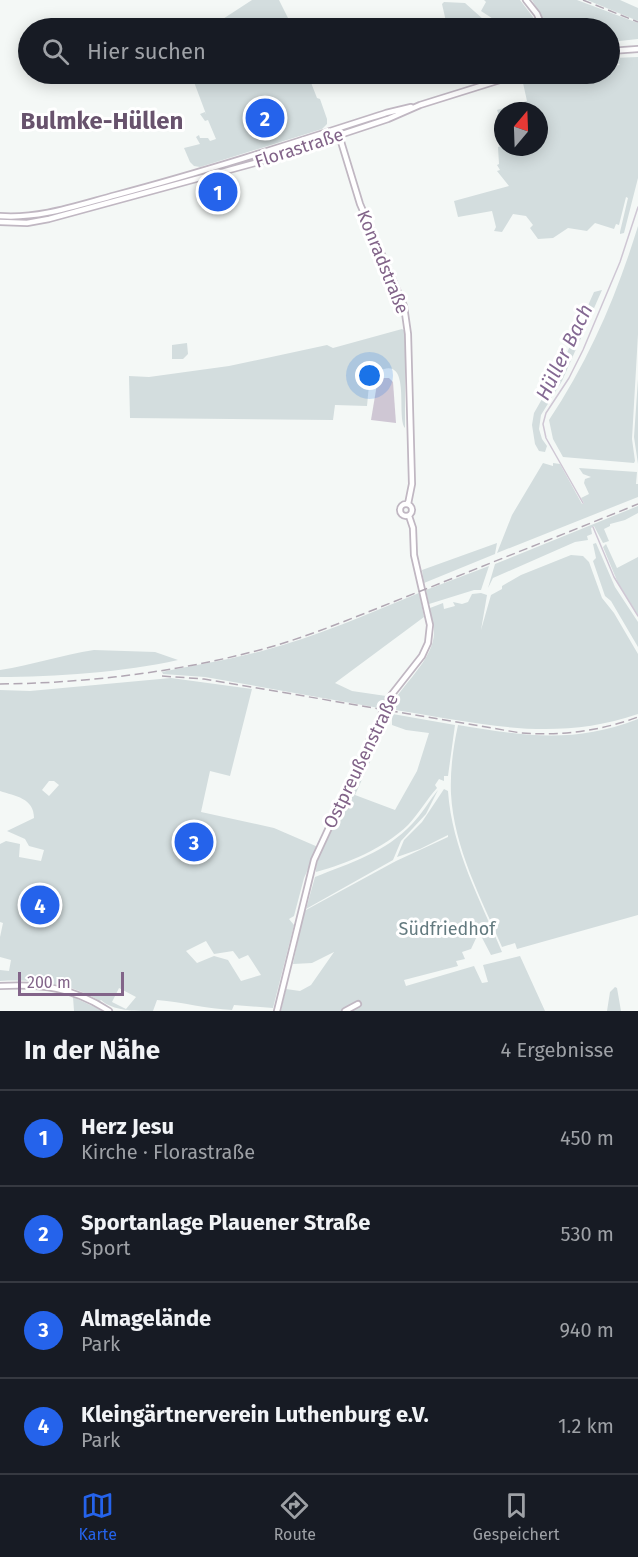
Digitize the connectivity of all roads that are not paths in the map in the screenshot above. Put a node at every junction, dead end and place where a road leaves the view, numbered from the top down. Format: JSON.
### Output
{"nodes":[{"id":1,"x":526,"y":0,"type":"edge"},
{"id":2,"x":539,"y":18,"type":"edge"},
{"id":3,"x":638,"y":49,"type":"edge"},
{"id":4,"x":620,"y":50,"type":"edge"},
{"id":5,"x":487,"y":84,"type":"edge"},
{"id":6,"x":420,"y":105,"type":"junction"},
{"id":7,"x":337,"y":129,"type":"junction"},
{"id":8,"x":339,"y":135,"type":"junction"},
{"id":9,"x":0,"y":216,"type":"edge"},
{"id":10,"x":0,"y":222,"type":"edge"},
{"id":11,"x":408,"y":504,"type":"junction"},
{"id":12,"x":409,"y":516,"type":"junction"},
{"id":13,"x":0,"y":986,"type":"edge"},
{"id":14,"x":358,"y":1004,"type":"dead end"},
{"id":15,"x":109,"y":1011,"type":"edge"},
{"id":16,"x":277,"y":1011,"type":"edge"},
{"id":17,"x":345,"y":1011,"type":"edge"}],
"edges":[{"from":1,"to":2,"type":"street"},
{"from":3,"to":4,"type":"street"},
{"from":5,"to":6,"type":"street","name":"Florastraße"},
{"from":6,"to":7,"type":"street","name":"Florastraße"},
{"from":6,"to":8,"type":"street","name":"Florastraße"},
{"from":7,"to":8,"type":"street","name":"Konradstraße"},
{"from":7,"to":9,"type":"street","name":"Florastraße"},
{"from":8,"to":10,"type":"street","name":"Florastraße"},
{"from":8,"to":11,"type":"street","name":"Konradstraße"},
{"from":11,"to":12,"type":"street"},
{"from":11,"to":12,"type":"street"},
{"from":12,"to":16,"type":"street","name":"Ostpreußenstraße"},
{"from":13,"to":15,"type":"street"},
{"from":14,"to":17,"type":"street"}]}
